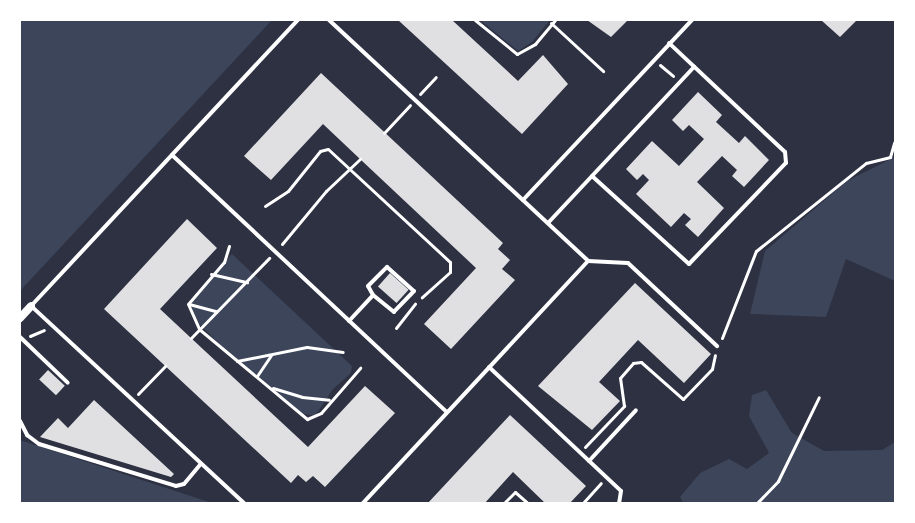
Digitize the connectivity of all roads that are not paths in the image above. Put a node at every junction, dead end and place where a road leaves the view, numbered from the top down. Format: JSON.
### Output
{"nodes":[{"id":1,"x":298,"y":20,"type":"edge"},
{"id":2,"x":329,"y":20,"type":"edge"},
{"id":3,"x":692,"y":20,"type":"edge"},
{"id":4,"x":669,"y":43,"type":"junction"},
{"id":5,"x":694,"y":67,"type":"junction"},
{"id":6,"x":172,"y":155,"type":"junction"},
{"id":7,"x":592,"y":176,"type":"junction"},
{"id":8,"x":523,"y":200,"type":"junction"},
{"id":9,"x":548,"y":223,"type":"junction"},
{"id":10,"x":588,"y":261,"type":"junction"},
{"id":11,"x":373,"y":295,"type":"junction"},
{"id":12,"x":32,"y":306,"type":"junction"},
{"id":13,"x":20,"y":318,"type":"edge"},
{"id":14,"x":349,"y":321,"type":"junction"},
{"id":15,"x":21,"y":338,"type":"edge"},
{"id":16,"x":717,"y":346,"type":"road end"},
{"id":17,"x":489,"y":368,"type":"junction"},
{"id":18,"x":68,"y":382,"type":"dead end"},
{"id":19,"x":636,"y":410,"type":"dead end"},
{"id":20,"x":447,"y":412,"type":"junction"},
{"id":21,"x":20,"y":421,"type":"edge"},
{"id":22,"x":589,"y":461,"type":"junction"},
{"id":23,"x":201,"y":464,"type":"junction"},
{"id":24,"x":245,"y":504,"type":"edge"},
{"id":25,"x":362,"y":504,"type":"edge"},
{"id":26,"x":618,"y":504,"type":"edge"}],
"edges":[{"from":1,"to":6,"type":"lane"},
{"from":2,"to":8,"type":"lane"},
{"from":3,"to":4,"type":"lane"},
{"from":4,"to":5,"type":"lane"},
{"from":4,"to":8,"type":"lane"},
{"from":5,"to":7,"type":"lane"},
{"from":5,"to":7,"type":"lane"},
{"from":6,"to":12,"type":"lane"},
{"from":6,"to":14,"type":"lane"},
{"from":7,"to":9,"type":"lane"},
{"from":8,"to":9,"type":"lane"},
{"from":9,"to":10,"type":"lane"},
{"from":10,"to":16,"type":"lane"},
{"from":10,"to":17,"type":"lane"},
{"from":11,"to":11,"type":"lane"},
{"from":11,"to":14,"type":"lane"},
{"from":12,"to":13,"type":"street"},
{"from":12,"to":23,"type":"lane"},
{"from":14,"to":20,"type":"lane"},
{"from":15,"to":18,"type":"lane"},
{"from":17,"to":20,"type":"lane"},
{"from":17,"to":22,"type":"lane"},
{"from":19,"to":22,"type":"lane"},
{"from":20,"to":25,"type":"lane"},
{"from":21,"to":23,"type":"lane"},
{"from":22,"to":26,"type":"lane"},
{"from":23,"to":24,"type":"lane"}]}
